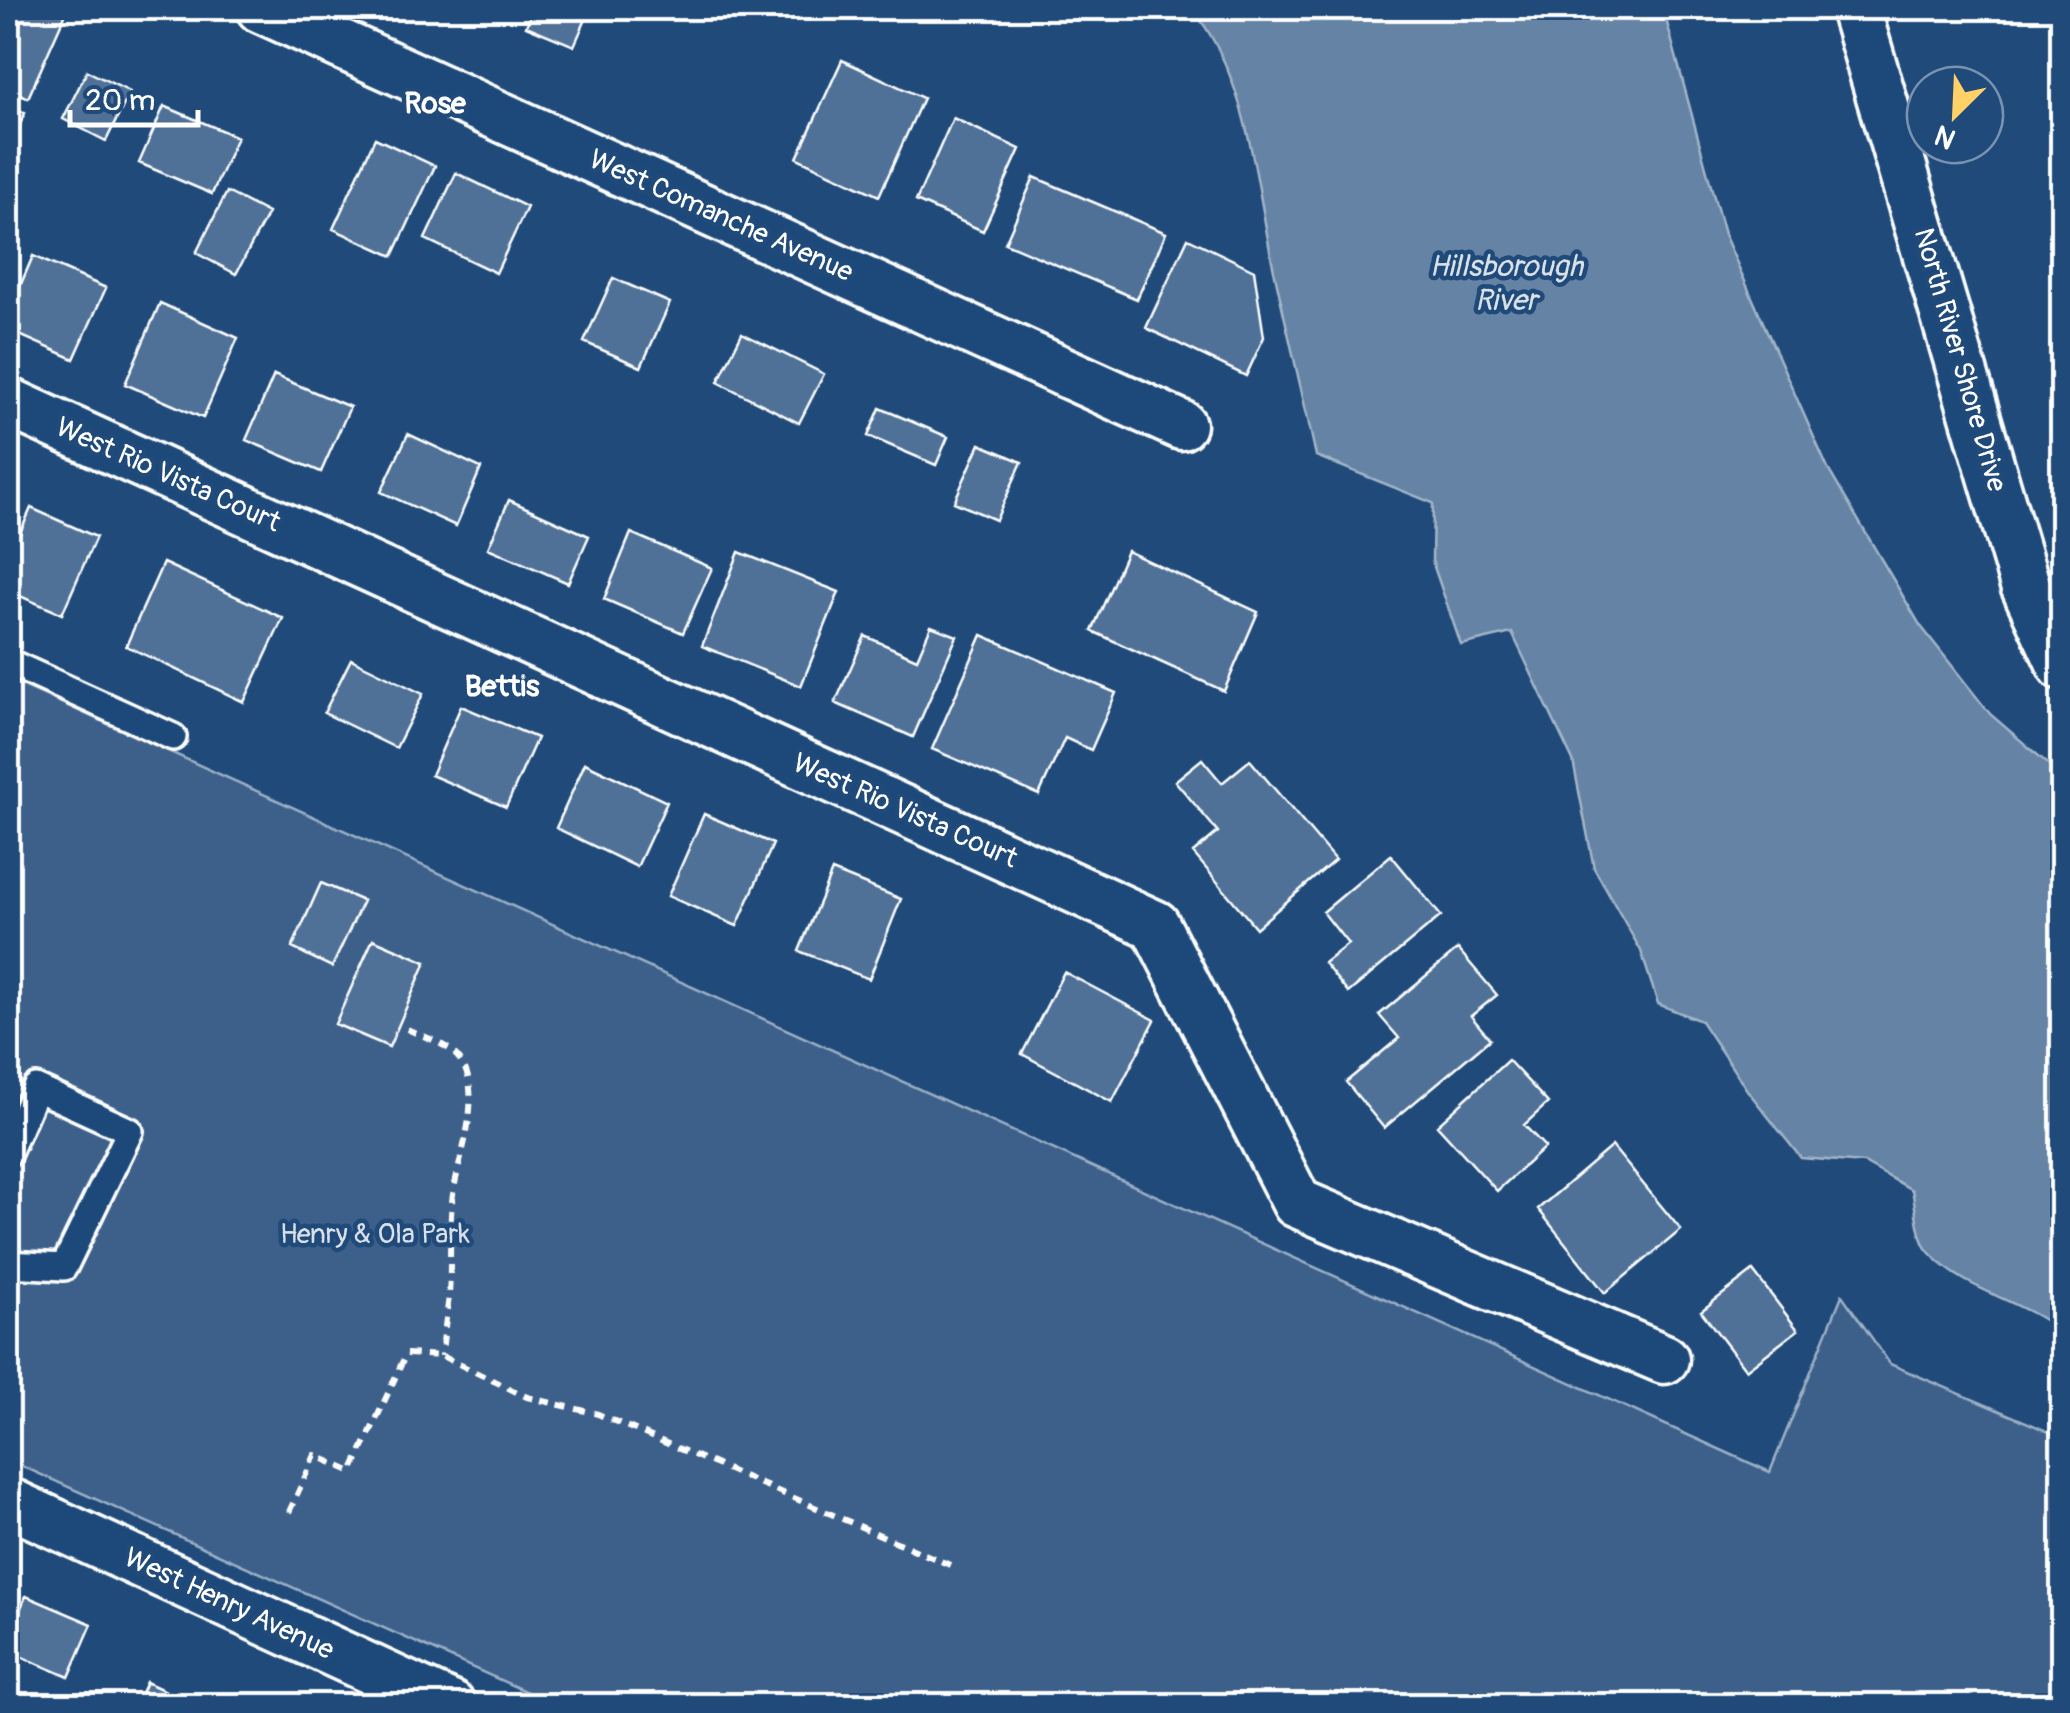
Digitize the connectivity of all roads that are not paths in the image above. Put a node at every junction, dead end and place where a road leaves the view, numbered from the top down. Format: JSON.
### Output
{"nodes":[{"id":1,"x":261,"y":8,"type":"edge"},
{"id":2,"x":1866,"y":22,"type":"edge"},
{"id":3,"x":8,"y":402,"type":"edge"},
{"id":4,"x":1181,"y":425,"type":"dead end"},
{"id":5,"x":8,"y":662,"type":"edge"},
{"id":6,"x":2062,"y":665,"type":"edge"},
{"id":7,"x":173,"y":737,"type":"dead end"},
{"id":8,"x":8,"y":1153,"type":"edge"},
{"id":9,"x":8,"y":1264,"type":"edge"},
{"id":10,"x":1664,"y":1358,"type":"dead end"},
{"id":11,"x":8,"y":1502,"type":"edge"},
{"id":12,"x":451,"y":1706,"type":"edge"}],
"edges":[{"from":1,"to":4,"type":"street","name":"West Comanche Avenue"},
{"from":2,"to":6,"type":"street","name":"North River Shore Drive"},
{"from":3,"to":10,"type":"street","name":"West Rio Vista Court"},
{"from":5,"to":7,"type":"lane"},
{"from":8,"to":9,"type":"lane"},
{"from":11,"to":12,"type":"street","name":"West Henry Avenue"}]}
